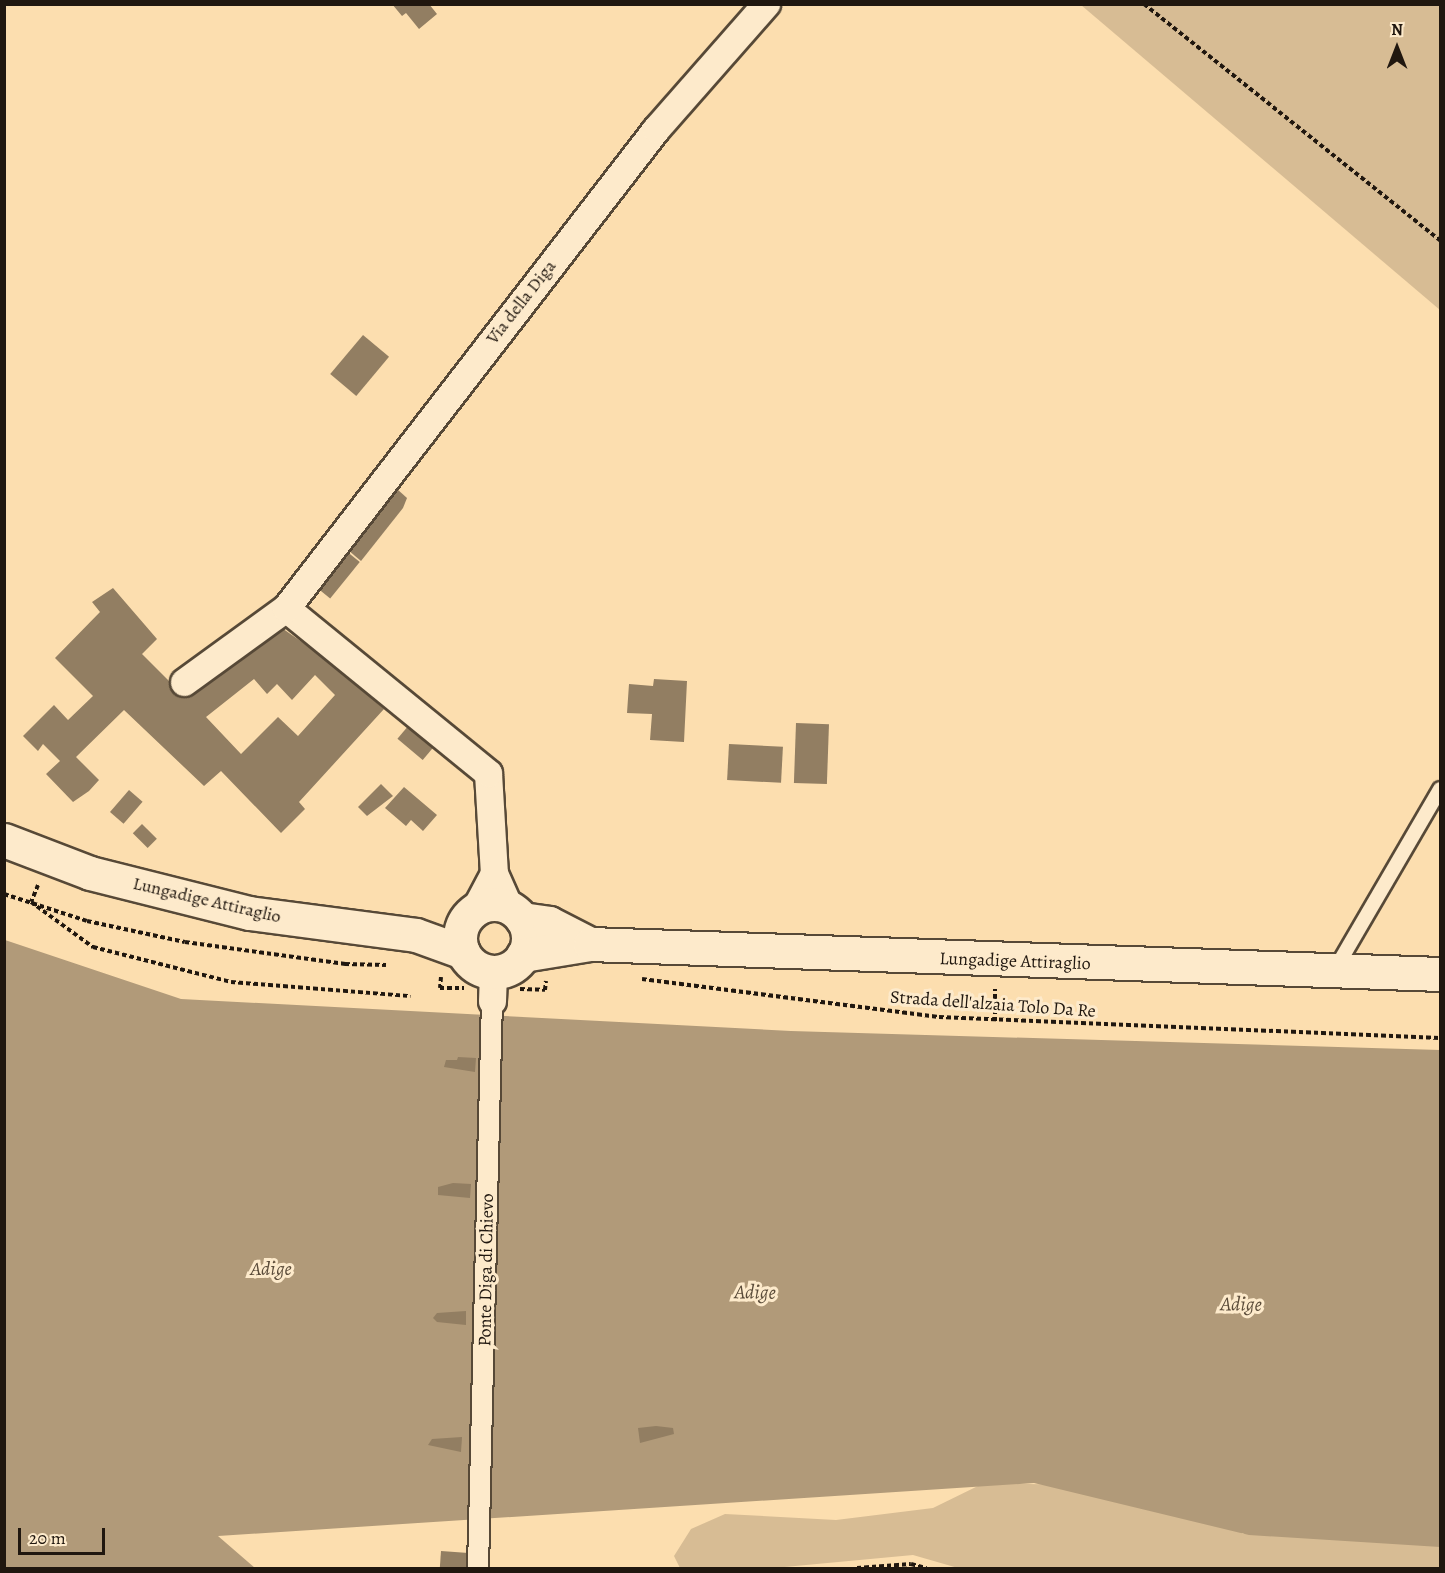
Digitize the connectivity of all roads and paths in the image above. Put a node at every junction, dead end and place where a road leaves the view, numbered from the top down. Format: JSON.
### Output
{"nodes":[{"id":1,"x":766,"y":4,"type":"edge"},
{"id":2,"x":1144,"y":4,"type":"edge"},
{"id":3,"x":1440,"y":240,"type":"edge"},
{"id":4,"x":286,"y":608,"type":"junction"},
{"id":5,"x":184,"y":682,"type":"dead end"},
{"id":6,"x":1440,"y":789,"type":"edge"},
{"id":7,"x":4,"y":840,"type":"edge"},
{"id":8,"x":494,"y":874,"type":"junction"},
{"id":9,"x":4,"y":894,"type":"edge"},
{"id":10,"x":31,"y":902,"type":"junction"},
{"id":11,"x":515,"y":913,"type":"junction"},
{"id":12,"x":461,"y":937,"type":"junction"},
{"id":13,"x":590,"y":944,"type":"junction"},
{"id":14,"x":523,"y":954,"type":"junction"},
{"id":15,"x":391,"y":965,"type":"dead end"},
{"id":16,"x":1333,"y":972,"type":"junction"},
{"id":17,"x":1440,"y":974,"type":"edge"},
{"id":18,"x":546,"y":978,"type":"dead end"},
{"id":19,"x":630,"y":978,"type":"dead end"},
{"id":20,"x":493,"y":987,"type":"junction"},
{"id":21,"x":410,"y":996,"type":"dead end"},
{"id":22,"x":1440,"y":1038,"type":"edge"},
{"id":23,"x":478,"y":1569,"type":"edge"},
{"id":24,"x":857,"y":1569,"type":"edge"},
{"id":25,"x":926,"y":1569,"type":"edge"}],
"edges":[{"from":1,"to":4,"type":"street","name":"Via della Diga"},
{"from":2,"to":3,"type":"path"},
{"from":4,"to":5,"type":"street","name":"Via della Diga"},
{"from":4,"to":8,"type":"street"},
{"from":6,"to":16,"type":"lane"},
{"from":7,"to":12,"type":"street","name":"Lungadige Attiraglio"},
{"from":8,"to":11,"type":"street"},
{"from":8,"to":12,"type":"street"},
{"from":9,"to":10,"type":"path"},
{"from":10,"to":15,"type":"path"},
{"from":10,"to":21,"type":"path"},
{"from":11,"to":12,"type":"street","name":"Lungadige Attiraglio"},
{"from":11,"to":13,"type":"street","name":"Lungadige Attiraglio"},
{"from":11,"to":14,"type":"street"},
{"from":12,"to":20,"type":"street"},
{"from":12,"to":20,"type":"path"},
{"from":13,"to":14,"type":"street","name":"Lungadige Attiraglio"},
{"from":13,"to":16,"type":"street","name":"Lungadige Attiraglio"},
{"from":14,"to":20,"type":"street","name":"Lungadige Attiraglio"},
{"from":16,"to":17,"type":"street","name":"Lungadige Attiraglio"},
{"from":18,"to":20,"type":"path"},
{"from":19,"to":22,"type":"path","name":"Strada dell'alzaia Tolo Da Re"},
{"from":20,"to":23,"type":"street","name":"Ponte Diga di Chievo"},
{"from":24,"to":25,"type":"path"}]}
